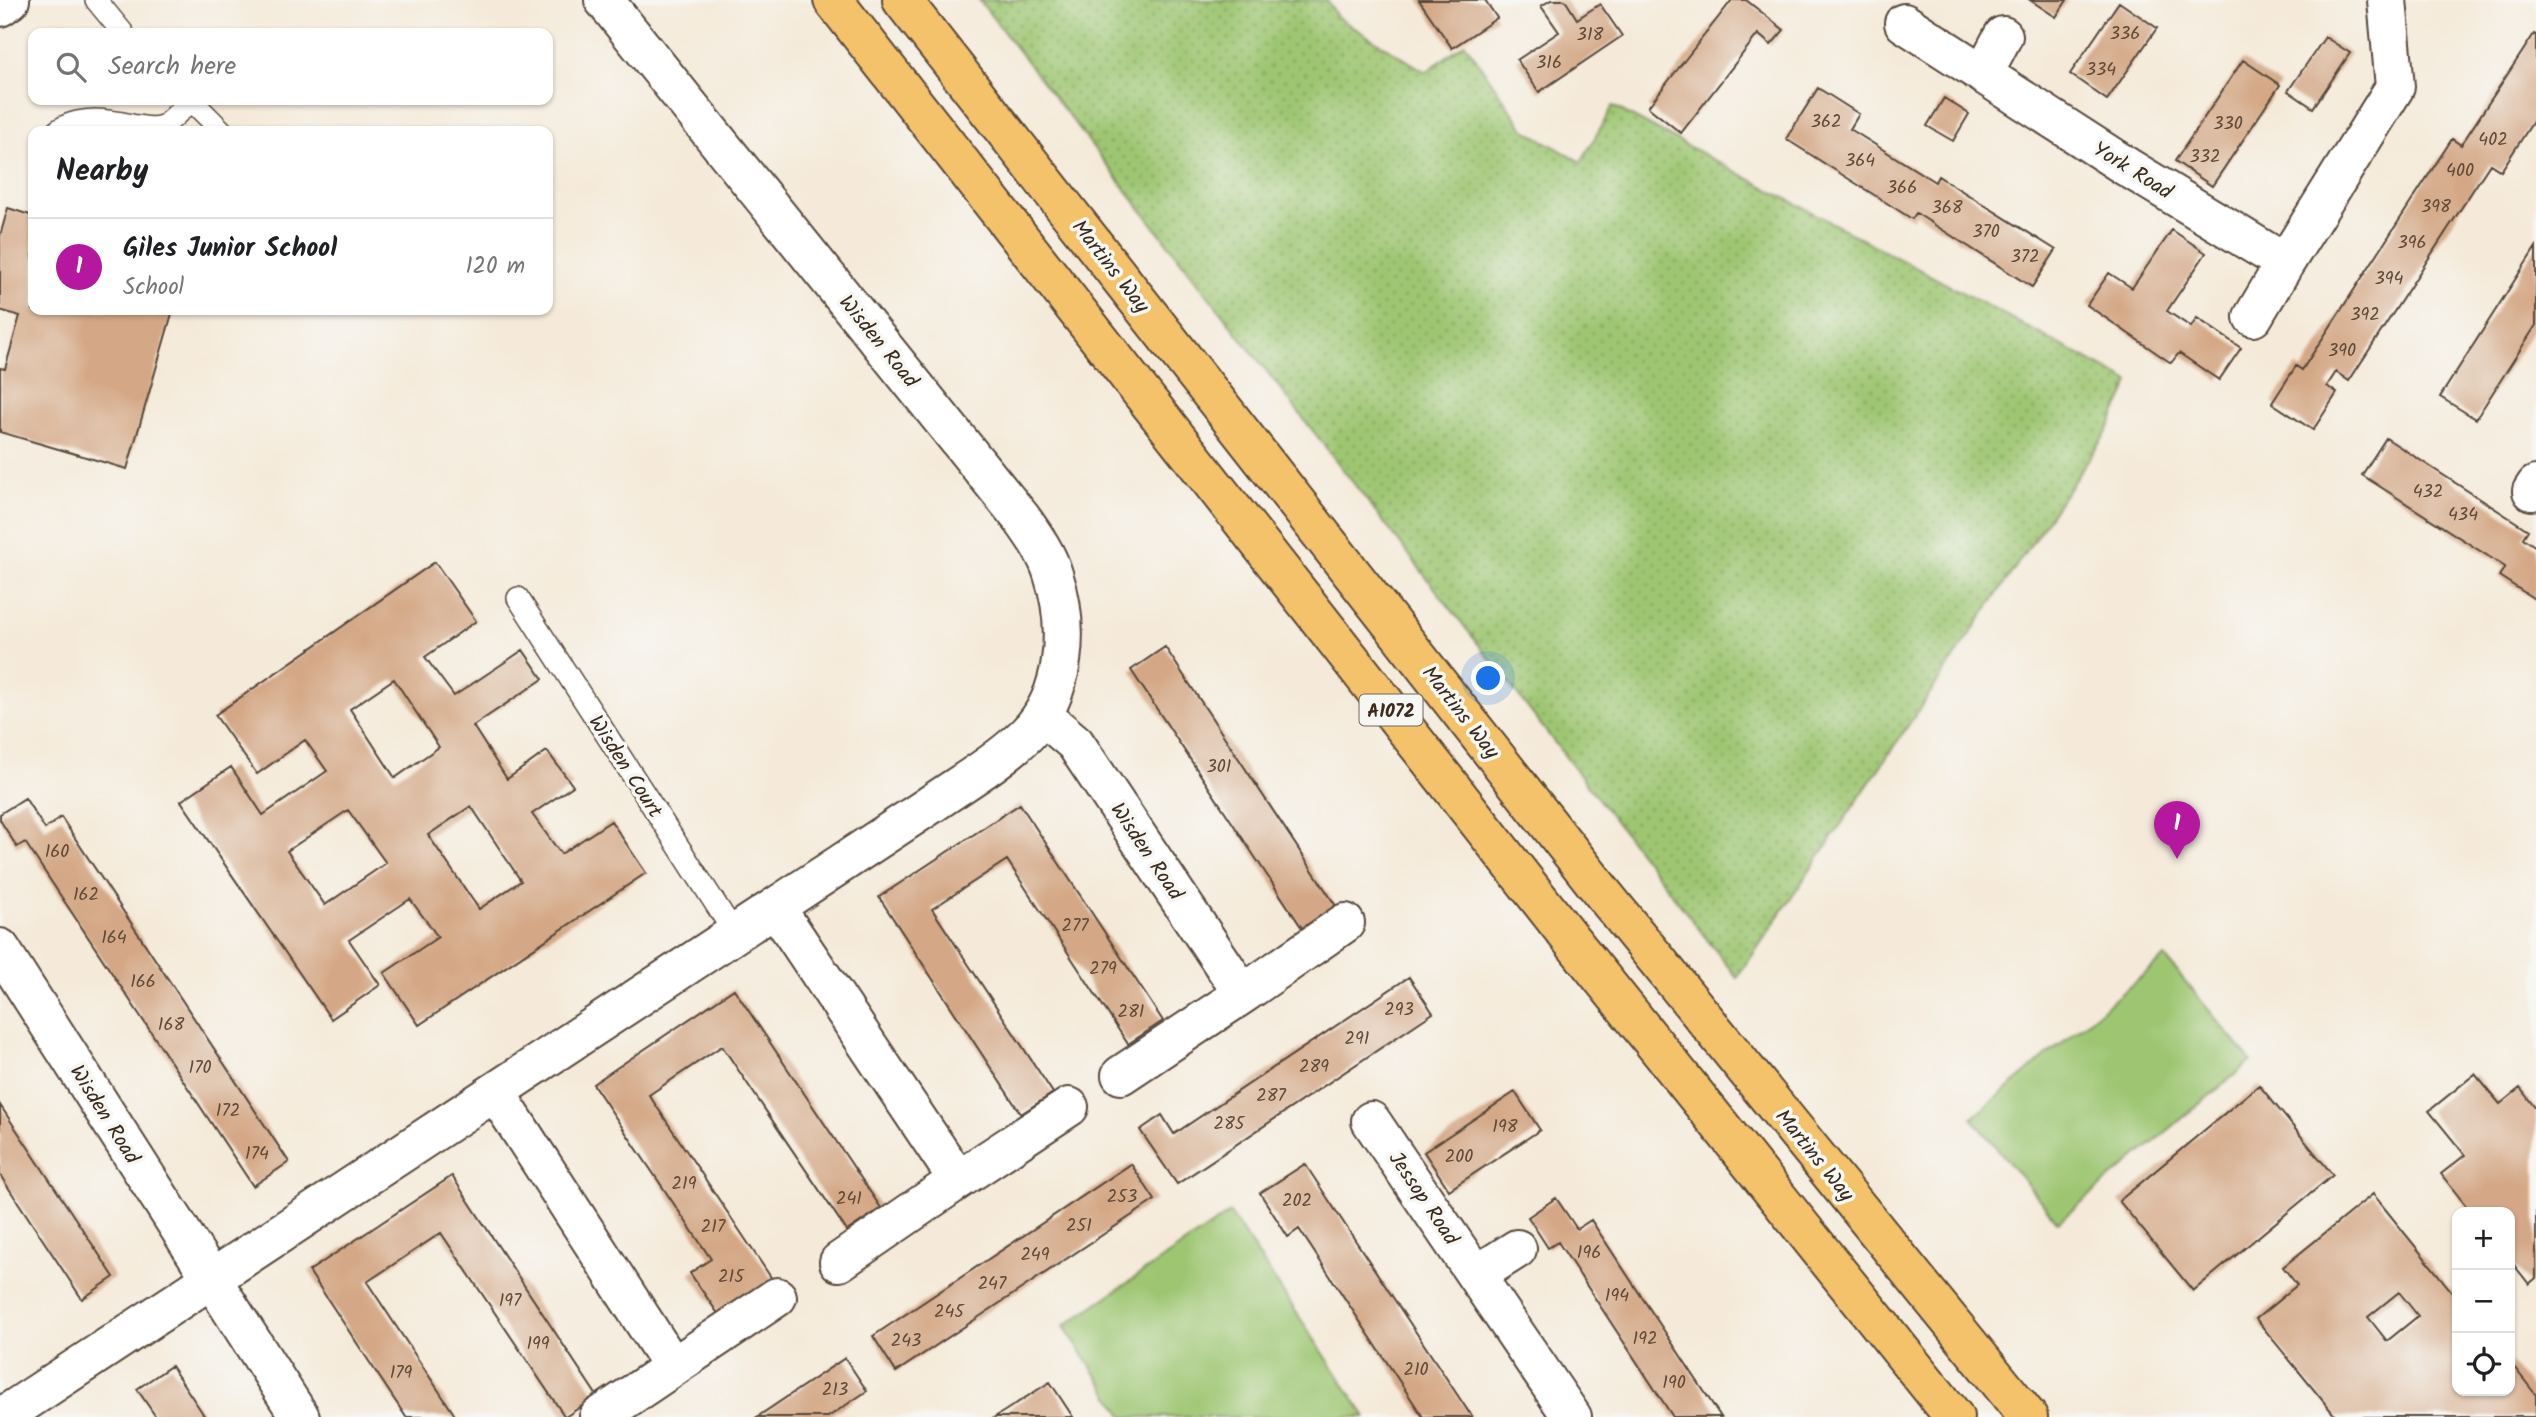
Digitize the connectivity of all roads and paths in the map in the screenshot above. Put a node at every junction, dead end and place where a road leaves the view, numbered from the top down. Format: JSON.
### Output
{"nodes":[{"id":1,"x":9,"y":0,"type":"edge"},
{"id":2,"x":96,"y":0,"type":"edge"},
{"id":3,"x":604,"y":0,"type":"edge"},
{"id":4,"x":833,"y":0,"type":"edge"},
{"id":5,"x":902,"y":0,"type":"edge"},
{"id":6,"x":2387,"y":0,"type":"edge"},
{"id":7,"x":0,"y":7,"type":"edge"},
{"id":8,"x":1904,"y":23,"type":"dead end"},
{"id":9,"x":119,"y":28,"type":"edge"},
{"id":10,"x":2003,"y":36,"type":"dead end"},
{"id":11,"x":1983,"y":74,"type":"junction"},
{"id":12,"x":187,"y":105,"type":"edge"},
{"id":13,"x":197,"y":105,"type":"edge"},
{"id":14,"x":64,"y":126,"type":"edge"},
{"id":15,"x":139,"y":126,"type":"edge"},
{"id":16,"x":162,"y":126,"type":"edge"},
{"id":17,"x":217,"y":126,"type":"edge"},
{"id":18,"x":2285,"y":262,"type":"junction"},
{"id":19,"x":2253,"y":317,"type":"dead end"},
{"id":20,"x":517,"y":598,"type":"dead end"},
{"id":21,"x":1042,"y":715,"type":"junction"},
{"id":22,"x":776,"y":908,"type":"junction"},
{"id":23,"x":1345,"y":923,"type":"dead end"},
{"id":24,"x":735,"y":934,"type":"junction"},
{"id":25,"x":0,"y":948,"type":"edge"},
{"id":26,"x":1243,"y":994,"type":"junction"},
{"id":27,"x":1121,"y":1074,"type":"dead end"},
{"id":28,"x":496,"y":1093,"type":"junction"},
{"id":29,"x":1069,"y":1107,"type":"dead end"},
{"id":30,"x":1371,"y":1121,"type":"dead end"},
{"id":31,"x":958,"y":1180,"type":"junction"},
{"id":32,"x":1517,"y":1249,"type":"dead end"},
{"id":33,"x":839,"y":1262,"type":"dead end"},
{"id":34,"x":1476,"y":1275,"type":"junction"},
{"id":35,"x":210,"y":1279,"type":"junction"},
{"id":36,"x":777,"y":1297,"type":"dead end"},
{"id":37,"x":673,"y":1367,"type":"junction"},
{"id":38,"x":2,"y":1417,"type":"edge"},
{"id":39,"x":300,"y":1417,"type":"edge"},
{"id":40,"x":599,"y":1417,"type":"edge"},
{"id":41,"x":1572,"y":1417,"type":"edge"},
{"id":42,"x":1954,"y":1417,"type":"edge"},
{"id":43,"x":2028,"y":1417,"type":"edge"}],
"edges":[{"from":1,"to":7,"type":"street"},
{"from":2,"to":9,"type":"lane"},
{"from":3,"to":21,"type":"street","name":"Wisden Road"},
{"from":4,"to":42,"type":"main road","number":"A1072"},
{"from":5,"to":43,"type":"main road","name":"Martins Way","number":"A1072"},
{"from":6,"to":18,"type":"street"},
{"from":8,"to":11,"type":"street","name":"York Road"},
{"from":10,"to":11,"type":"street"},
{"from":11,"to":18,"type":"street","name":"York Road"},
{"from":12,"to":16,"type":"lane"},
{"from":13,"to":17,"type":"lane"},
{"from":14,"to":15,"type":"lane"},
{"from":18,"to":19,"type":"street"},
{"from":20,"to":24,"type":"lane","name":"Wisden Court"},
{"from":21,"to":22,"type":"street","name":"Wisden Road"},
{"from":21,"to":26,"type":"street","name":"Wisden Road"},
{"from":22,"to":24,"type":"street","name":"Wisden Road"},
{"from":22,"to":31,"type":"street"},
{"from":23,"to":26,"type":"street"},
{"from":24,"to":28,"type":"street","name":"Wisden Road"},
{"from":25,"to":35,"type":"street","name":"Wisden Road"},
{"from":26,"to":27,"type":"street"},
{"from":28,"to":35,"type":"street","name":"Wisden Road"},
{"from":28,"to":37,"type":"street"},
{"from":29,"to":31,"type":"street"},
{"from":30,"to":34,"type":"street","name":"Jessop Road"},
{"from":31,"to":33,"type":"street"},
{"from":32,"to":34,"type":"street"},
{"from":34,"to":41,"type":"street","name":"Jessop Road"},
{"from":35,"to":38,"type":"street","name":"Wisden Road"},
{"from":35,"to":39,"type":"street","name":"Wisden Road"},
{"from":36,"to":37,"type":"street"},
{"from":37,"to":40,"type":"street"}]}
